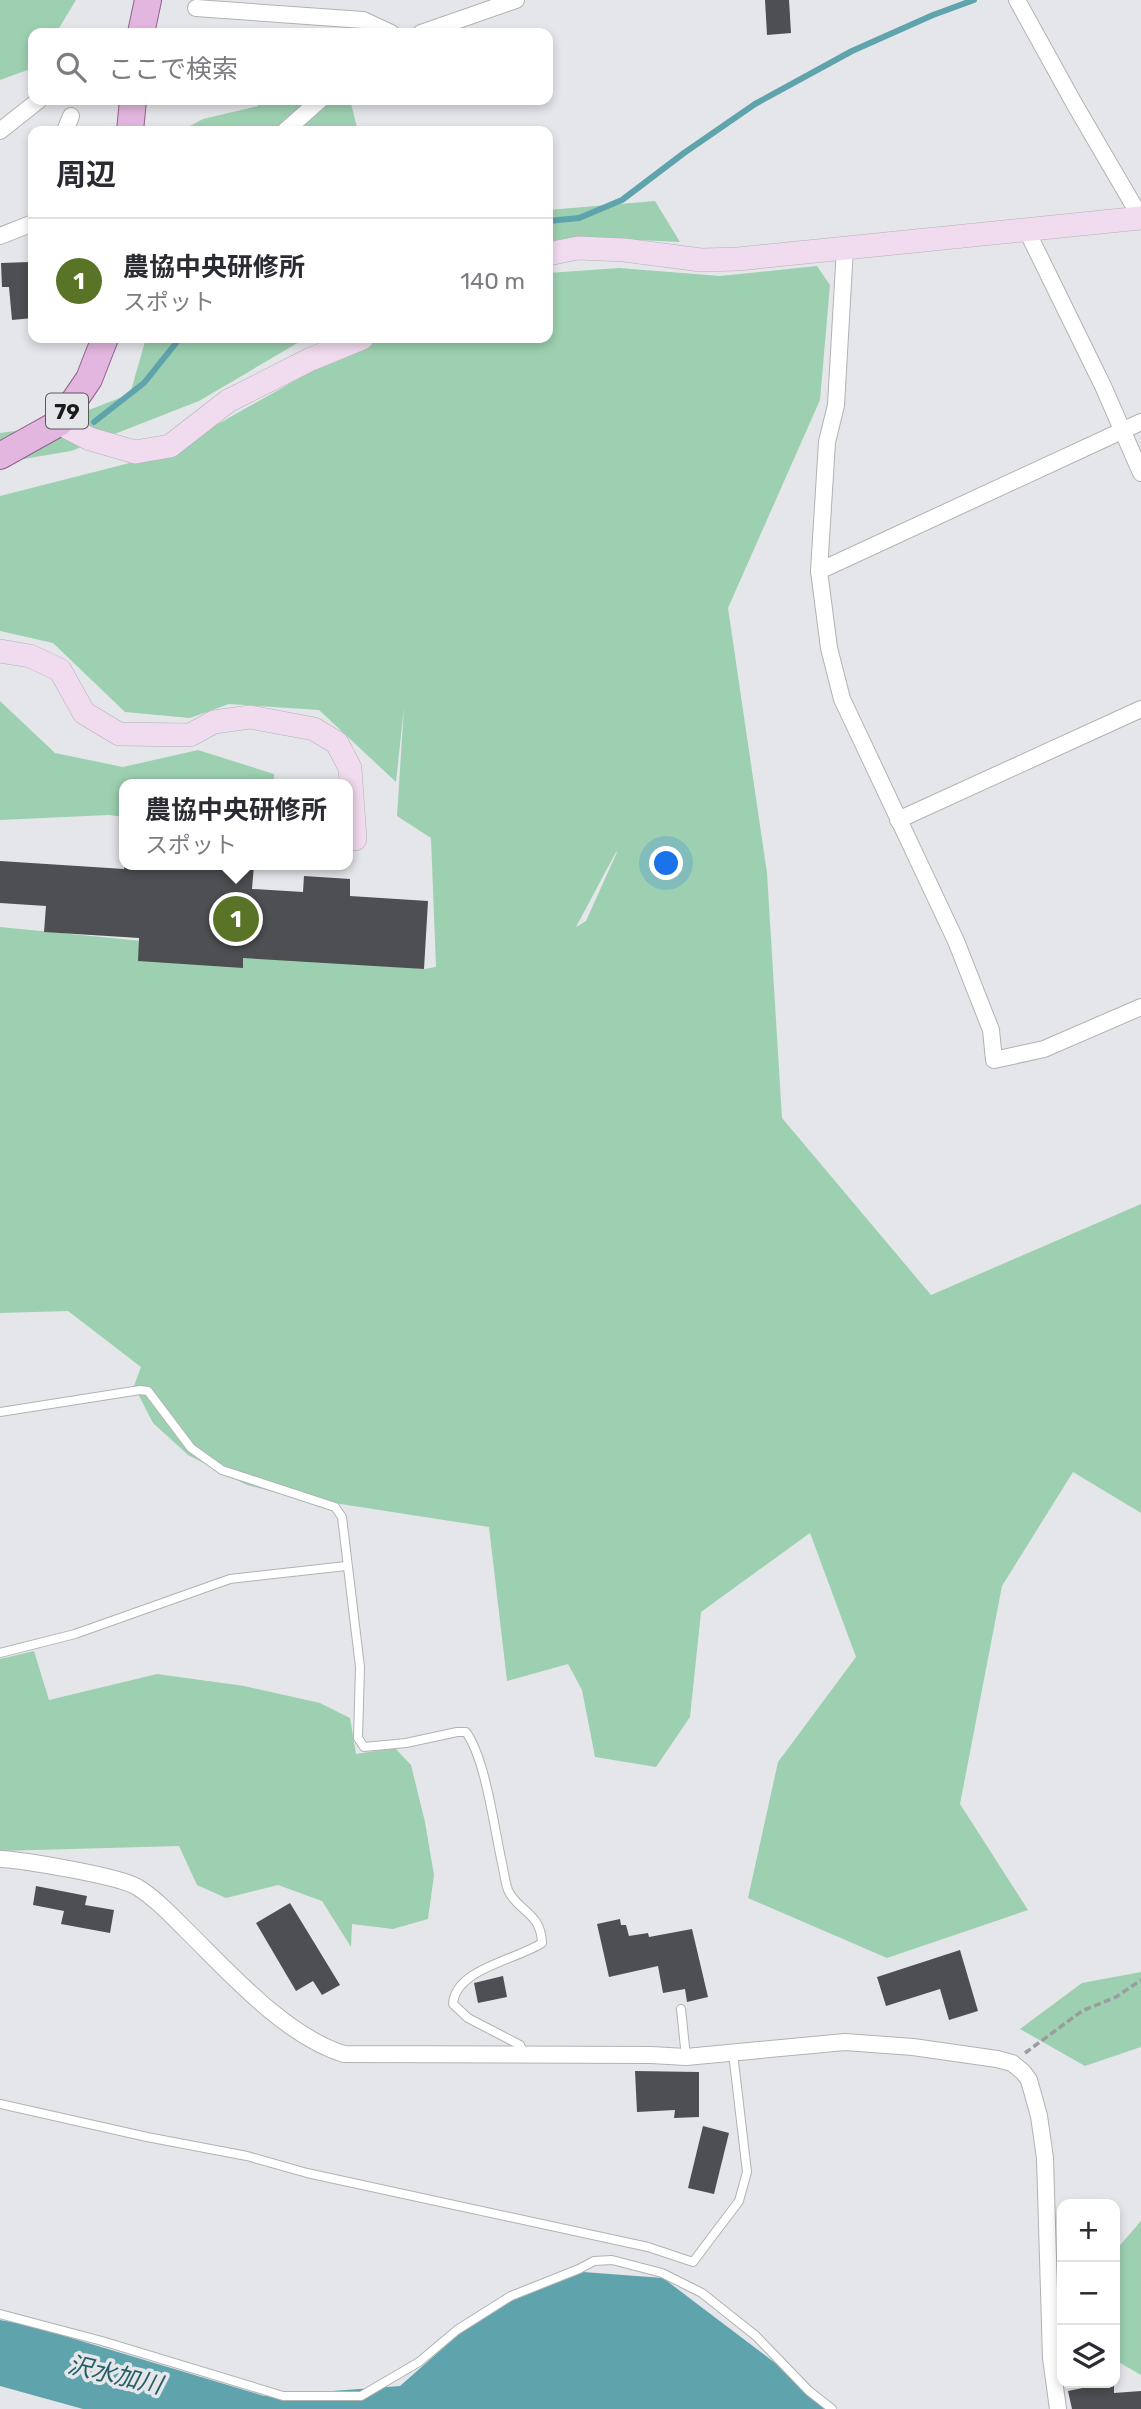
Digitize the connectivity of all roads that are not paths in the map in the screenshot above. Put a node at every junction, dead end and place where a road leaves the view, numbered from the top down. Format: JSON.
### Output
{"nodes":[{"id":1,"x":148,"y":0,"type":"edge"},
{"id":2,"x":516,"y":0,"type":"edge"},
{"id":3,"x":1017,"y":0,"type":"edge"},
{"id":4,"x":196,"y":8,"type":"dead end"},
{"id":5,"x":142,"y":28,"type":"edge"},
{"id":6,"x":380,"y":28,"type":"edge"},
{"id":7,"x":435,"y":28,"type":"edge"},
{"id":8,"x":33,"y":105,"type":"edge"},
{"id":9,"x":133,"y":105,"type":"edge"},
{"id":10,"x":314,"y":105,"type":"edge"},
{"id":11,"x":130,"y":126,"type":"edge"},
{"id":12,"x":291,"y":126,"type":"edge"},
{"id":13,"x":0,"y":131,"type":"edge"},
{"id":14,"x":1141,"y":218,"type":"edge"},
{"id":15,"x":28,"y":225,"type":"edge"},
{"id":16,"x":1026,"y":229,"type":"junction"},
{"id":17,"x":0,"y":236,"type":"edge"},
{"id":18,"x":845,"y":247,"type":"junction"},
{"id":19,"x":553,"y":253,"type":"edge"},
{"id":20,"x":103,"y":343,"type":"edge"},
{"id":21,"x":350,"y":343,"type":"edge"},
{"id":22,"x":1141,"y":422,"type":"edge"},
{"id":23,"x":59,"y":423,"type":"junction"},
{"id":24,"x":1122,"y":430,"type":"junction"},
{"id":25,"x":0,"y":456,"type":"edge"},
{"id":26,"x":1141,"y":473,"type":"edge"},
{"id":27,"x":819,"y":571,"type":"junction"},
{"id":28,"x":0,"y":651,"type":"edge"},
{"id":29,"x":1141,"y":709,"type":"edge"},
{"id":30,"x":350,"y":779,"type":"edge"},
{"id":31,"x":353,"y":815,"type":"edge"},
{"id":32,"x":898,"y":820,"type":"junction"},
{"id":33,"x":355,"y":839,"type":"dead end"},
{"id":34,"x":1141,"y":1007,"type":"edge"},
{"id":35,"x":0,"y":1412,"type":"edge"},
{"id":36,"x":346,"y":1566,"type":"junction"},
{"id":37,"x":0,"y":1653,"type":"edge"},
{"id":38,"x":0,"y":1859,"type":"edge"},
{"id":39,"x":681,"y":2009,"type":"dead end"},
{"id":40,"x":733,"y":2053,"type":"junction"},
{"id":41,"x":524,"y":2054,"type":"junction"},
{"id":42,"x":686,"y":2057,"type":"junction"},
{"id":43,"x":0,"y":2104,"type":"edge"},
{"id":44,"x":0,"y":2314,"type":"edge"},
{"id":45,"x":832,"y":2409,"type":"edge"},
{"id":46,"x":1058,"y":2409,"type":"edge"}],
"edges":[{"from":1,"to":5,"type":"main road"},
{"from":2,"to":7,"type":"street"},
{"from":3,"to":14,"type":"street"},
{"from":4,"to":6,"type":"street"},
{"from":8,"to":13,"type":"street"},
{"from":9,"to":11,"type":"main road"},
{"from":10,"to":12,"type":"street"},
{"from":14,"to":16,"type":"street"},
{"from":15,"to":17,"type":"street"},
{"from":16,"to":18,"type":"street"},
{"from":16,"to":24,"type":"street"},
{"from":18,"to":19,"type":"street"},
{"from":18,"to":27,"type":"street"},
{"from":20,"to":23,"type":"main road","number":"79"},
{"from":21,"to":23,"type":"street"},
{"from":22,"to":24,"type":"street"},
{"from":23,"to":25,"type":"main road","number":"79"},
{"from":24,"to":26,"type":"street"},
{"from":24,"to":27,"type":"street"},
{"from":27,"to":32,"type":"street"},
{"from":28,"to":30,"type":"street"},
{"from":29,"to":32,"type":"street"},
{"from":31,"to":33,"type":"street"},
{"from":32,"to":34,"type":"street"},
{"from":35,"to":36,"type":"lane"},
{"from":36,"to":37,"type":"lane"},
{"from":36,"to":41,"type":"lane"},
{"from":38,"to":41,"type":"street"},
{"from":39,"to":42,"type":"lane"},
{"from":40,"to":42,"type":"street"},
{"from":40,"to":43,"type":"lane"},
{"from":40,"to":46,"type":"street"},
{"from":41,"to":42,"type":"street"},
{"from":44,"to":45,"type":"lane"}]}
